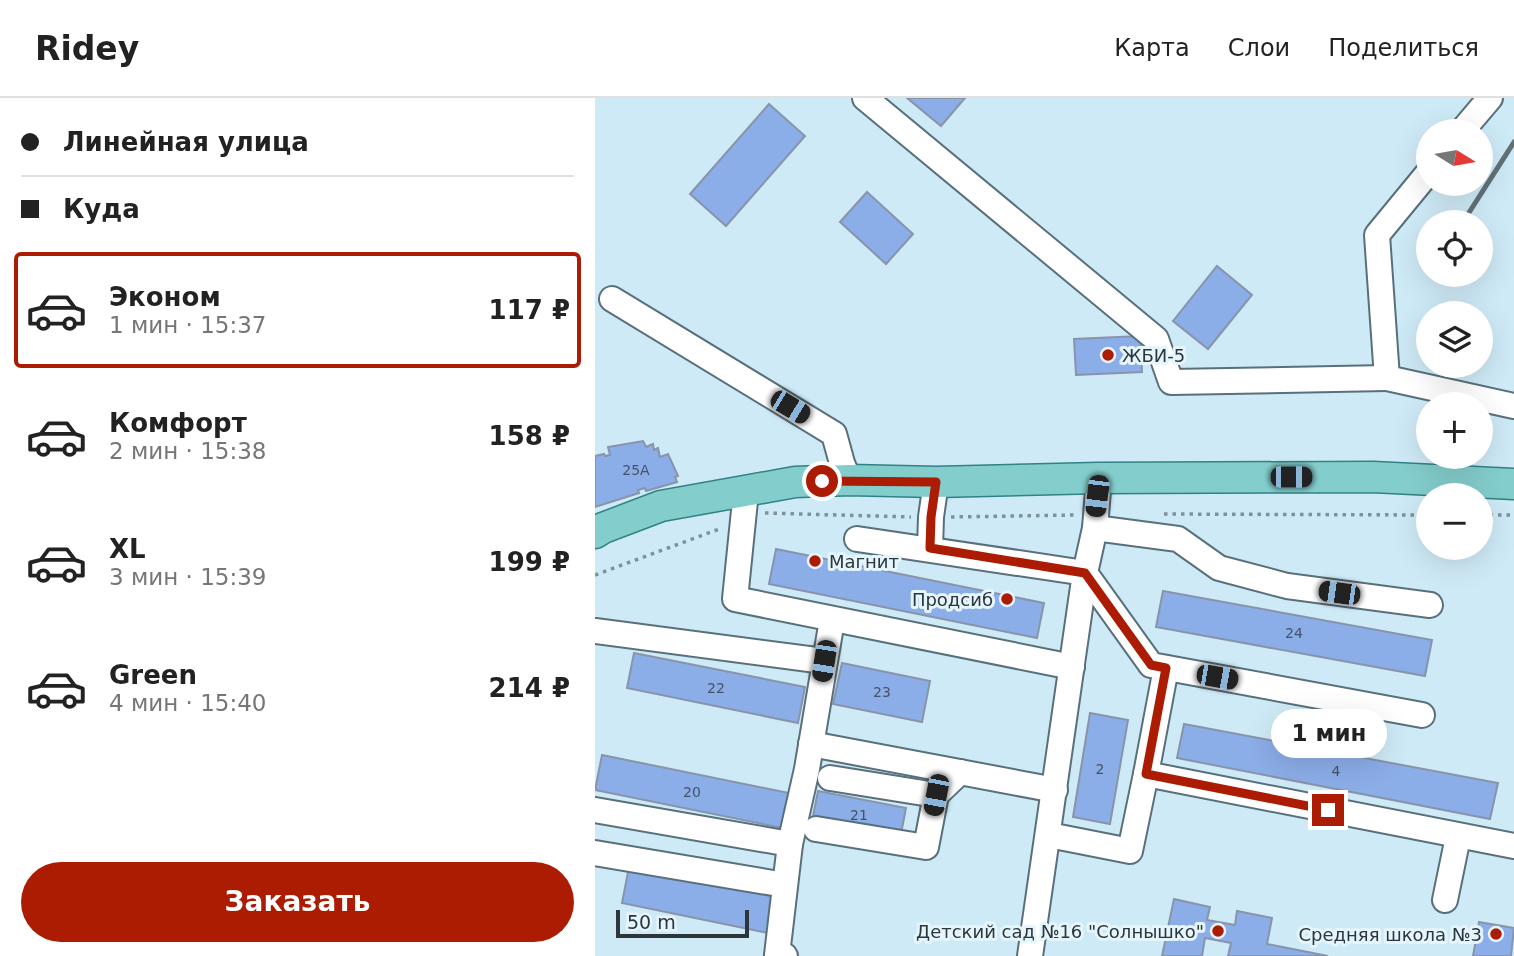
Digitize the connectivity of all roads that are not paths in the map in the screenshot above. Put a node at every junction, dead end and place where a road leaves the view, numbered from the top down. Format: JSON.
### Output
{"nodes":[{"id":1,"x":865,"y":98,"type":"edge"},
{"id":2,"x":1489,"y":98,"type":"edge"},
{"id":3,"x":1472,"y":119,"type":"edge"},
{"id":4,"x":1416,"y":188,"type":"edge"},
{"id":5,"x":612,"y":299,"type":"dead end"},
{"id":6,"x":1387,"y":378,"type":"junction"},
{"id":7,"x":1514,"y":407,"type":"edge"},
{"id":8,"x":1099,"y":478,"type":"junction"},
{"id":9,"x":849,"y":480,"type":"junction"},
{"id":10,"x":936,"y":482,"type":"junction"},
{"id":11,"x":1514,"y":484,"type":"edge"},
{"id":12,"x":746,"y":491,"type":"junction"},
{"id":13,"x":1095,"y":528,"type":"junction"},
{"id":14,"x":595,"y":533,"type":"edge"},
{"id":15,"x":857,"y":539,"type":"dead end"},
{"id":16,"x":930,"y":548,"type":"junction"},
{"id":17,"x":1085,"y":573,"type":"junction"},
{"id":18,"x":1430,"y":605,"type":"dead end"},
{"id":19,"x":832,"y":620,"type":"junction"},
{"id":20,"x":595,"y":631,"type":"edge"},
{"id":21,"x":824,"y":661,"type":"junction"},
{"id":22,"x":1072,"y":667,"type":"junction"},
{"id":23,"x":1166,"y":668,"type":"junction"},
{"id":24,"x":1422,"y":715,"type":"dead end"},
{"id":25,"x":811,"y":744,"type":"junction"},
{"id":26,"x":960,"y":772,"type":"junction"},
{"id":27,"x":1146,"y":774,"type":"junction"},
{"id":28,"x":829,"y":778,"type":"dead end"},
{"id":29,"x":1055,"y":790,"type":"junction"},
{"id":30,"x":936,"y":795,"type":"junction"},
{"id":31,"x":595,"y":810,"type":"edge"},
{"id":32,"x":816,"y":829,"type":"dead end"},
{"id":33,"x":1048,"y":835,"type":"junction"},
{"id":34,"x":1458,"y":836,"type":"junction"},
{"id":35,"x":790,"y":844,"type":"junction"},
{"id":36,"x":1514,"y":846,"type":"edge"},
{"id":37,"x":595,"y":853,"type":"edge"},
{"id":38,"x":785,"y":884,"type":"junction"},
{"id":39,"x":1445,"y":900,"type":"dead end"},
{"id":40,"x":785,"y":956,"type":"edge"},
{"id":41,"x":1030,"y":956,"type":"edge"}],
"edges":[{"from":1,"to":6,"type":"lane"},
{"from":2,"to":3,"type":"lane"},
{"from":4,"to":6,"type":"lane"},
{"from":5,"to":9,"type":"lane"},
{"from":6,"to":7,"type":"lane"},
{"from":8,"to":10,"type":"main road"},
{"from":8,"to":11,"type":"main road"},
{"from":8,"to":13,"type":"lane"},
{"from":9,"to":10,"type":"main road"},
{"from":9,"to":12,"type":"main road"},
{"from":10,"to":16,"type":"lane"},
{"from":12,"to":14,"type":"main road"},
{"from":12,"to":19,"type":"lane"},
{"from":13,"to":17,"type":"lane"},
{"from":13,"to":18,"type":"lane"},
{"from":15,"to":16,"type":"lane"},
{"from":16,"to":17,"type":"lane"},
{"from":17,"to":22,"type":"lane"},
{"from":17,"to":23,"type":"lane"},
{"from":19,"to":21,"type":"lane"},
{"from":19,"to":22,"type":"lane"},
{"from":20,"to":21,"type":"lane"},
{"from":21,"to":25,"type":"lane"},
{"from":22,"to":29,"type":"lane"},
{"from":23,"to":24,"type":"lane"},
{"from":23,"to":27,"type":"lane"},
{"from":25,"to":26,"type":"lane"},
{"from":25,"to":35,"type":"lane"},
{"from":26,"to":29,"type":"lane"},
{"from":26,"to":30,"type":"lane"},
{"from":27,"to":33,"type":"lane"},
{"from":27,"to":34,"type":"lane"},
{"from":28,"to":30,"type":"lane"},
{"from":29,"to":33,"type":"lane"},
{"from":30,"to":32,"type":"lane"},
{"from":31,"to":35,"type":"lane"},
{"from":33,"to":41,"type":"lane"},
{"from":34,"to":36,"type":"lane"},
{"from":34,"to":39,"type":"lane"},
{"from":35,"to":38,"type":"lane"},
{"from":37,"to":38,"type":"lane"},
{"from":38,"to":40,"type":"lane"}]}
